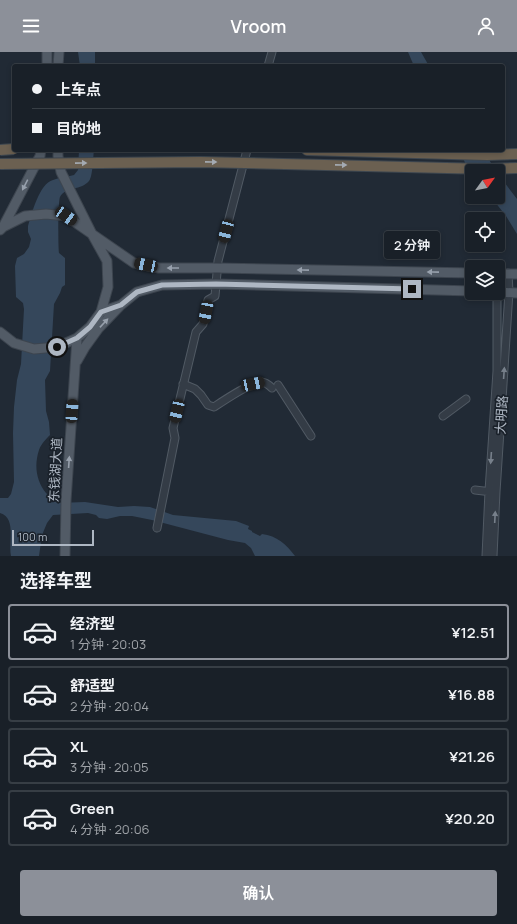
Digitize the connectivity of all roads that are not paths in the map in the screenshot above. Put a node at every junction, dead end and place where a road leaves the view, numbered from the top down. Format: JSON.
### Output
{"nodes":[{"id":1,"x":47,"y":52,"type":"edge"},
{"id":2,"x":59,"y":52,"type":"edge"},
{"id":3,"x":272,"y":52,"type":"edge"},
{"id":4,"x":47,"y":64,"type":"edge"},
{"id":5,"x":58,"y":64,"type":"edge"},
{"id":6,"x":269,"y":64,"type":"edge"},
{"id":7,"x":12,"y":149,"type":"edge"},
{"id":8,"x":0,"y":150,"type":"edge"},
{"id":9,"x":41,"y":152,"type":"edge"},
{"id":10,"x":58,"y":152,"type":"edge"},
{"id":11,"x":246,"y":152,"type":"edge"},
{"id":12,"x":379,"y":152,"type":"edge"},
{"id":13,"x":517,"y":154,"type":"edge"},
{"id":14,"x":0,"y":164,"type":"edge"},
{"id":15,"x":517,"y":168,"type":"edge"},
{"id":16,"x":2,"y":229,"type":"edge"},
{"id":17,"x":92,"y":234,"type":"junction"},
{"id":18,"x":217,"y":268,"type":"junction"},
{"id":19,"x":465,"y":273,"type":"edge"},
{"id":20,"x":506,"y":274,"type":"edge"},
{"id":21,"x":216,"y":284,"type":"junction"},
{"id":22,"x":465,"y":291,"type":"edge"},
{"id":23,"x":513,"y":293,"type":"edge"},
{"id":24,"x":498,"y":300,"type":"edge"},
{"id":25,"x":121,"y":305,"type":"junction"},
{"id":26,"x":101,"y":312,"type":"junction"},
{"id":27,"x":0,"y":332,"type":"edge"},
{"id":28,"x":77,"y":338,"type":"junction"},
{"id":29,"x":75,"y":365,"type":"junction"},
{"id":30,"x":183,"y":384,"type":"junction"},
{"id":31,"x":466,"y":399,"type":"dead end"},
{"id":32,"x":443,"y":416,"type":"dead end"},
{"id":33,"x":311,"y":436,"type":"dead end"},
{"id":34,"x":475,"y":490,"type":"dead end"},
{"id":35,"x":492,"y":492,"type":"junction"},
{"id":36,"x":158,"y":525,"type":"dead end"},
{"id":37,"x":65,"y":556,"type":"edge"},
{"id":38,"x":486,"y":556,"type":"edge"},
{"id":39,"x":493,"y":556,"type":"edge"}],
"edges":[{"from":1,"to":4,"type":"main road"},
{"from":2,"to":5,"type":"main road"},
{"from":3,"to":6,"type":"street"},
{"from":7,"to":8,"type":"highway","bridge":true},
{"from":9,"to":16,"type":"main road","one_way":true},
{"from":10,"to":17,"type":"main road"},
{"from":11,"to":18,"type":"street"},
{"from":12,"to":13,"type":"highway"},
{"from":14,"to":15,"type":"highway","one_way":true,"bridge":true},
{"from":16,"to":17,"type":"main road"},
{"from":18,"to":17,"type":"main road","one_way":true},
{"from":17,"to":26,"type":"main road"},
{"from":19,"to":18,"type":"main road","one_way":true},
{"from":18,"to":21,"type":"street"},
{"from":20,"to":23,"type":"street","name":"大明路"},
{"from":21,"to":22,"type":"main road"},
{"from":21,"to":25,"type":"main road"},
{"from":21,"to":30,"type":"street"},
{"from":35,"to":23,"type":"street","name":"大明路","one_way":true},
{"from":24,"to":35,"type":"street","name":"大明路","one_way":true},
{"from":25,"to":26,"type":"main road"},
{"from":29,"to":25,"type":"main road","one_way":true},
{"from":26,"to":28,"type":"main road"},
{"from":27,"to":28,"type":"main road"},
{"from":28,"to":29,"type":"main road","name":"东钱湖大道"},
{"from":37,"to":29,"type":"main road","name":"东钱湖大道","one_way":true},
{"from":30,"to":33,"type":"street"},
{"from":30,"to":36,"type":"street"},
{"from":31,"to":32,"type":"street"},
{"from":34,"to":35,"type":"street"},
{"from":35,"to":38,"type":"street","name":"大明路"},
{"from":39,"to":35,"type":"street","name":"大明路","one_way":true}]}
